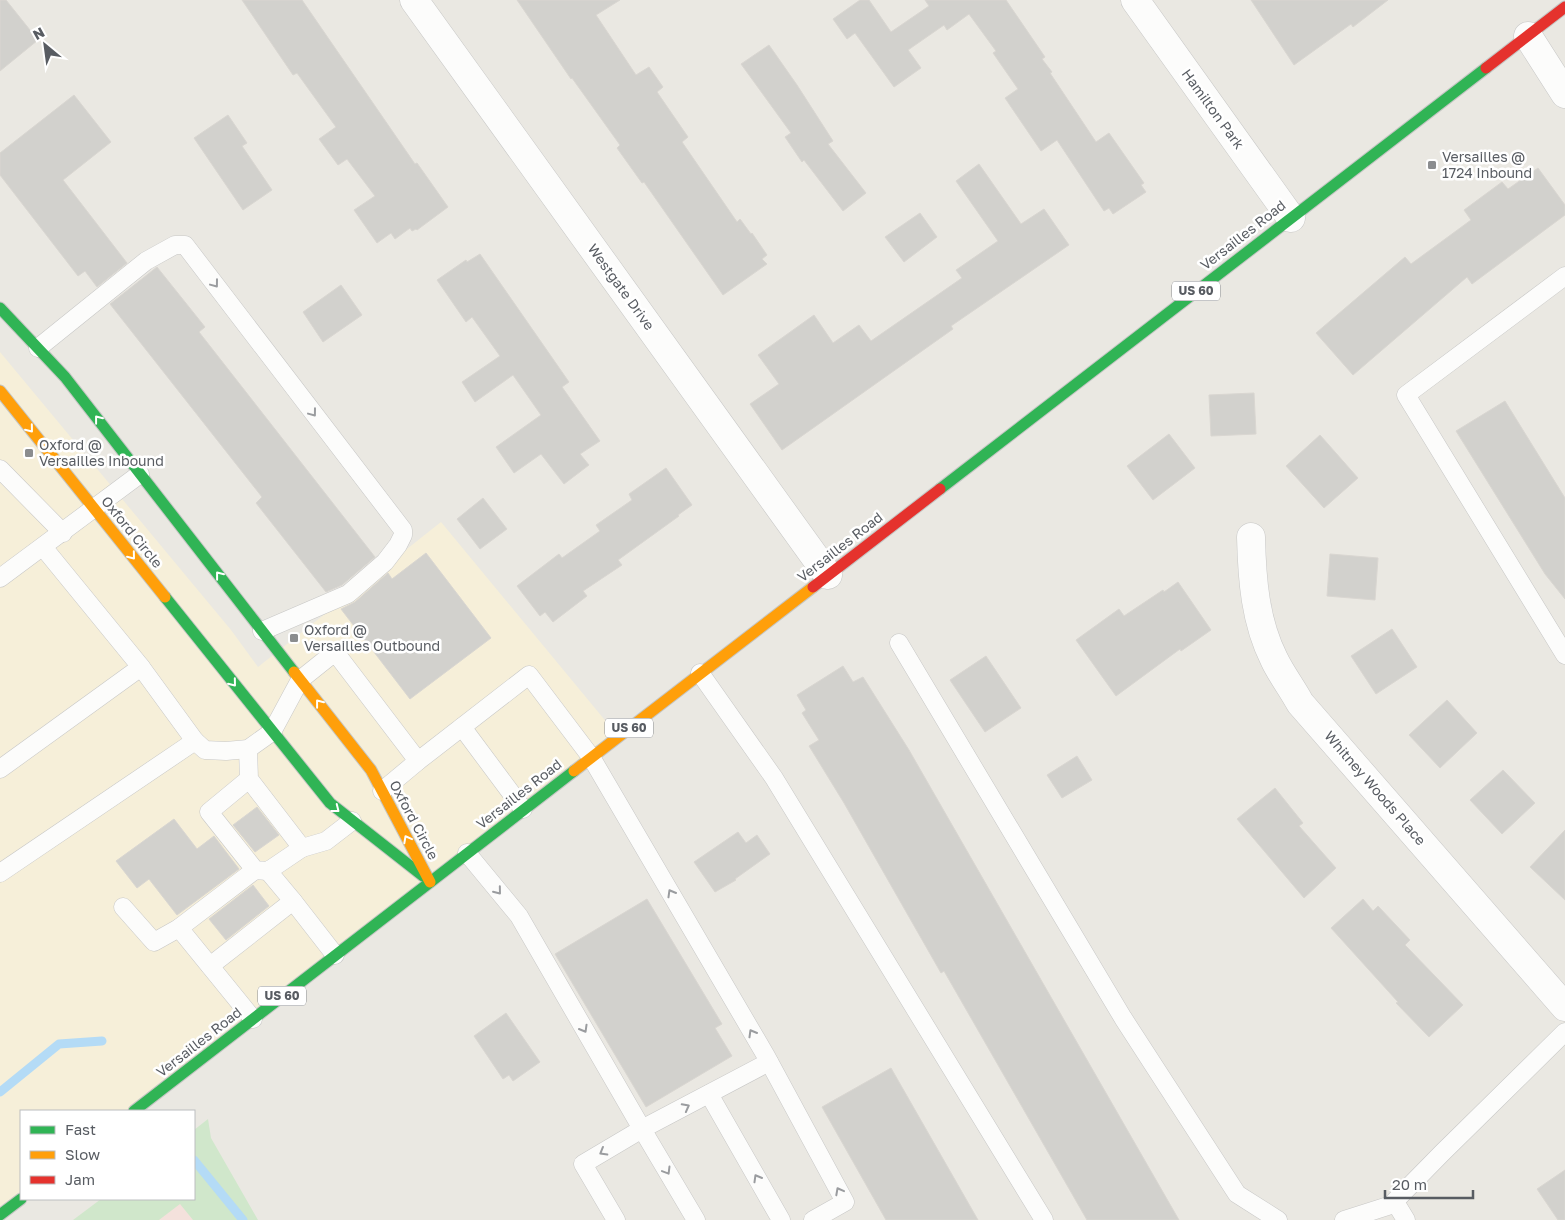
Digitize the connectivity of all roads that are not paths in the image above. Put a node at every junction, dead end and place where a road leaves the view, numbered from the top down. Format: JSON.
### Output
{"nodes":[{"id":1,"x":414,"y":0,"type":"edge"},
{"id":2,"x":1135,"y":0,"type":"edge"},
{"id":3,"x":1565,"y":7,"type":"edge"},
{"id":4,"x":1528,"y":36,"type":"junction"},
{"id":5,"x":1565,"y":94,"type":"edge"},
{"id":6,"x":1290,"y":218,"type":"junction"},
{"id":7,"x":1565,"y":276,"type":"edge"},
{"id":8,"x":2,"y":308,"type":"edge"},
{"id":9,"x":38,"y":348,"type":"junction"},
{"id":10,"x":0,"y":391,"type":"edge"},
{"id":11,"x":0,"y":469,"type":"edge"},
{"id":12,"x":140,"y":474,"type":"junction"},
{"id":13,"x":94,"y":509,"type":"junction"},
{"id":14,"x":63,"y":532,"type":"junction"},
{"id":15,"x":1251,"y":538,"type":"dead end"},
{"id":16,"x":43,"y":547,"type":"junction"},
{"id":17,"x":828,"y":575,"type":"junction"},
{"id":18,"x":0,"y":578,"type":"edge"},
{"id":19,"x":262,"y":631,"type":"junction"},
{"id":20,"x":899,"y":643,"type":"dead end"},
{"id":21,"x":1565,"y":655,"type":"edge"},
{"id":22,"x":141,"y":667,"type":"junction"},
{"id":23,"x":700,"y":673,"type":"junction"},
{"id":24,"x":300,"y":680,"type":"junction"},
{"id":25,"x":462,"y":727,"type":"junction"},
{"id":26,"x":272,"y":732,"type":"junction"},
{"id":27,"x":196,"y":740,"type":"junction"},
{"id":28,"x":248,"y":749,"type":"junction"},
{"id":29,"x":592,"y":757,"type":"junction"},
{"id":30,"x":418,"y":761,"type":"junction"},
{"id":31,"x":0,"y":769,"type":"edge"},
{"id":32,"x":249,"y":779,"type":"junction"},
{"id":33,"x":382,"y":791,"type":"junction"},
{"id":34,"x":523,"y":809,"type":"junction"},
{"id":35,"x":352,"y":821,"type":"junction"},
{"id":36,"x":302,"y":848,"type":"junction"},
{"id":37,"x":467,"y":853,"type":"junction"},
{"id":38,"x":262,"y":870,"type":"junction"},
{"id":39,"x":0,"y":873,"type":"edge"},
{"id":40,"x":430,"y":882,"type":"junction"},
{"id":41,"x":293,"y":901,"type":"junction"},
{"id":42,"x":124,"y":906,"type":"dead end"},
{"id":43,"x":179,"y":928,"type":"junction"},
{"id":44,"x":335,"y":955,"type":"junction"},
{"id":45,"x":210,"y":966,"type":"junction"},
{"id":46,"x":1565,"y":1006,"type":"edge"},
{"id":47,"x":253,"y":1019,"type":"junction"},
{"id":48,"x":1565,"y":1032,"type":"edge"},
{"id":49,"x":769,"y":1062,"type":"junction"},
{"id":50,"x":709,"y":1094,"type":"junction"},
{"id":51,"x":135,"y":1110,"type":"edge"},
{"id":52,"x":642,"y":1129,"type":"junction"},
{"id":53,"x":20,"y":1200,"type":"edge"},
{"id":54,"x":1395,"y":1202,"type":"junction"},
{"id":55,"x":0,"y":1215,"type":"edge"},
{"id":56,"x":616,"y":1220,"type":"edge"},
{"id":57,"x":696,"y":1220,"type":"edge"},
{"id":58,"x":781,"y":1220,"type":"edge"},
{"id":59,"x":813,"y":1220,"type":"edge"},
{"id":60,"x":1044,"y":1220,"type":"edge"},
{"id":61,"x":1278,"y":1220,"type":"edge"},
{"id":62,"x":1344,"y":1220,"type":"edge"},
{"id":63,"x":1406,"y":1220,"type":"edge"}],
"edges":[{"from":1,"to":17,"type":"street","name":"Westgate Drive"},
{"from":2,"to":6,"type":"street","name":"Hamilton Park"},
{"from":3,"to":4,"type":"main road","name":"Versailles Road","number":"US 60"},
{"from":4,"to":5,"type":"street"},
{"from":4,"to":6,"type":"main road","name":"Versailles Road","number":"US 60"},
{"from":6,"to":17,"type":"main road","name":"Versailles Road","number":"US 60"},
{"from":7,"to":21,"type":"lane"},
{"from":8,"to":9,"type":"main road","name":"Oxford Circle"},
{"from":12,"to":9,"type":"main road","name":"Oxford Circle","one_way":true},
{"from":9,"to":19,"type":"lane","one_way":true},
{"from":10,"to":13,"type":"main road","name":"Oxford Circle","one_way":true},
{"from":11,"to":14,"type":"lane"},
{"from":12,"to":13,"type":"lane"},
{"from":19,"to":12,"type":"main road","name":"Oxford Circle","one_way":true},
{"from":13,"to":14,"type":"lane"},
{"from":13,"to":26,"type":"main road","name":"Oxford Circle","one_way":true},
{"from":14,"to":16,"type":"lane"},
{"from":15,"to":46,"type":"street","name":"Whitney Woods Place"},
{"from":16,"to":18,"type":"lane"},
{"from":16,"to":22,"type":"lane"},
{"from":17,"to":23,"type":"main road","name":"Versailles Road","number":"US 60"},
{"from":19,"to":24,"type":"main road","name":"Oxford Circle"},
{"from":20,"to":61,"type":"lane"},
{"from":22,"to":27,"type":"lane"},
{"from":22,"to":31,"type":"lane"},
{"from":23,"to":29,"type":"main road","name":"Versailles Road","number":"US 60"},
{"from":23,"to":60,"type":"lane"},
{"from":24,"to":26,"type":"lane"},
{"from":24,"to":30,"type":"lane"},
{"from":33,"to":24,"type":"main road","name":"Oxford Circle","one_way":true},
{"from":25,"to":29,"type":"lane"},
{"from":25,"to":30,"type":"lane"},
{"from":25,"to":34,"type":"lane"},
{"from":26,"to":28,"type":"lane"},
{"from":26,"to":35,"type":"main road","name":"Oxford Circle","one_way":true},
{"from":27,"to":28,"type":"lane"},
{"from":27,"to":39,"type":"lane"},
{"from":28,"to":32,"type":"lane"},
{"from":29,"to":34,"type":"main road","name":"Versailles Road","number":"US 60"},
{"from":49,"to":29,"type":"lane","one_way":true},
{"from":30,"to":33,"type":"lane"},
{"from":32,"to":36,"type":"lane"},
{"from":32,"to":38,"type":"lane"},
{"from":40,"to":33,"type":"main road","name":"Oxford Circle","one_way":true},
{"from":34,"to":37,"type":"main road","name":"Versailles Road","number":"US 60"},
{"from":35,"to":36,"type":"lane"},
{"from":35,"to":40,"type":"main road","name":"Oxford Circle"},
{"from":36,"to":38,"type":"lane"},
{"from":37,"to":40,"type":"main road","name":"Versailles Road","number":"US 60"},
{"from":37,"to":52,"type":"lane","one_way":true},
{"from":38,"to":41,"type":"lane"},
{"from":38,"to":43,"type":"lane"},
{"from":40,"to":44,"type":"main road","name":"Versailles Road","number":"US 60"},
{"from":41,"to":44,"type":"lane"},
{"from":41,"to":45,"type":"lane"},
{"from":42,"to":43,"type":"lane"},
{"from":43,"to":45,"type":"lane"},
{"from":44,"to":47,"type":"main road","name":"Versailles Road","number":"US 60"},
{"from":45,"to":47,"type":"lane"},
{"from":47,"to":51,"type":"main road","name":"Versailles Road","number":"US 60"},
{"from":48,"to":54,"type":"lane"},
{"from":49,"to":50,"type":"lane"},
{"from":59,"to":49,"type":"lane","one_way":true},
{"from":52,"to":50,"type":"lane","one_way":true},
{"from":58,"to":50,"type":"lane","one_way":true},
{"from":52,"to":56,"type":"lane","one_way":true},
{"from":52,"to":57,"type":"lane","one_way":true},
{"from":53,"to":55,"type":"main road"},
{"from":54,"to":62,"type":"lane"},
{"from":54,"to":63,"type":"lane"}]}
